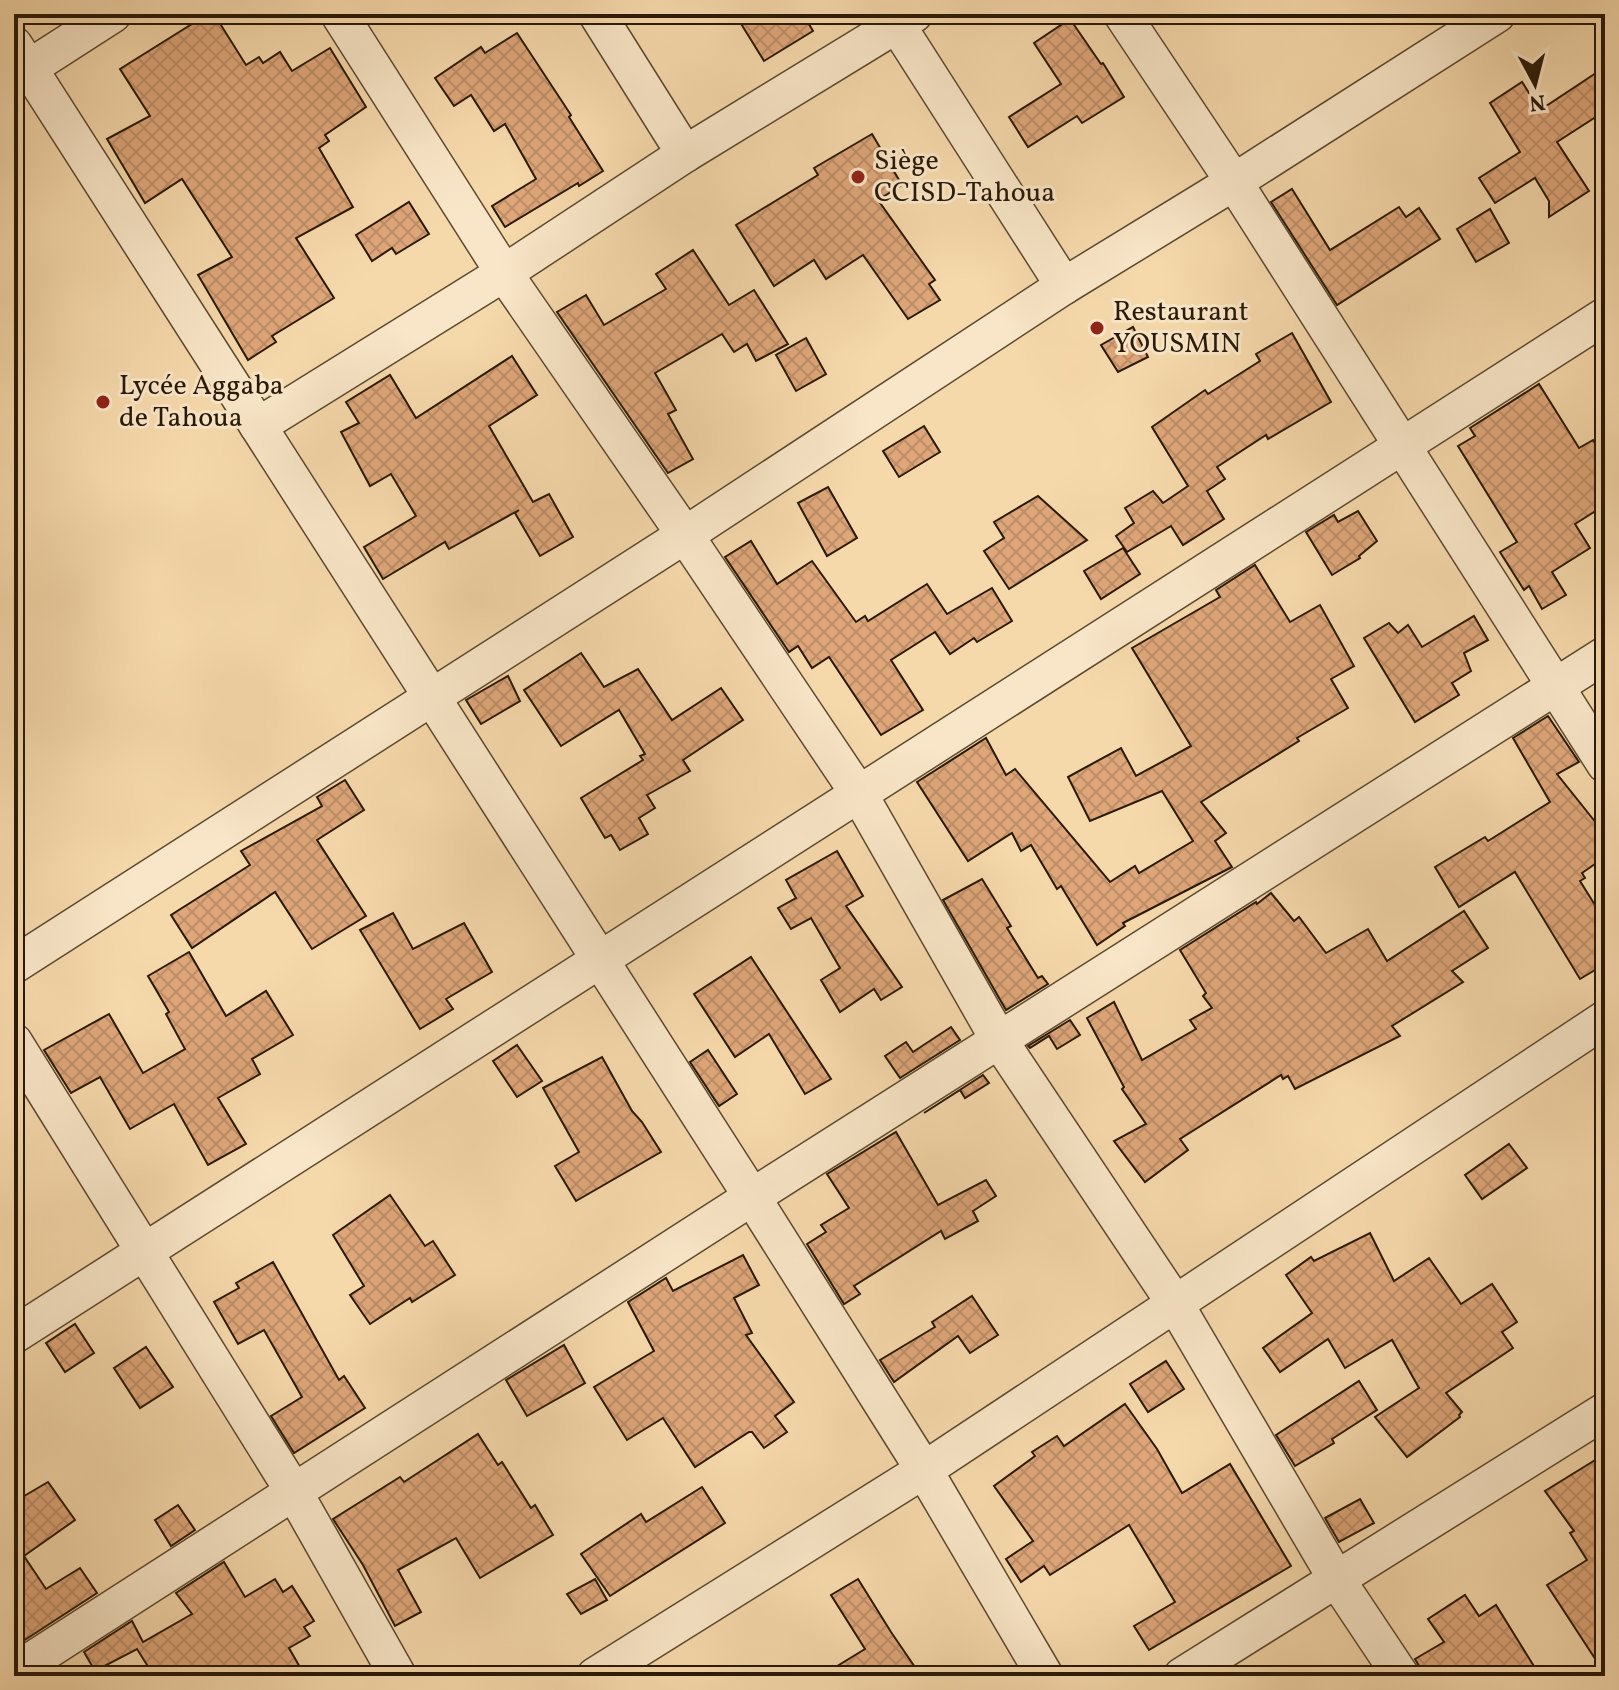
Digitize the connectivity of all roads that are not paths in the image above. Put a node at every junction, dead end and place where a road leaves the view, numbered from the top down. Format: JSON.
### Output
{"nodes":[{"id":1,"x":113,"y":14,"type":"edge"},
{"id":2,"x":339,"y":14,"type":"edge"},
{"id":3,"x":597,"y":14,"type":"edge"},
{"id":4,"x":1122,"y":14,"type":"edge"},
{"id":5,"x":1497,"y":14,"type":"edge"},
{"id":6,"x":900,"y":18,"type":"edge"},
{"id":7,"x":21,"y":57,"type":"edge"},
{"id":8,"x":685,"y":154,"type":"junction"},
{"id":9,"x":1234,"y":182,"type":"junction"},
{"id":10,"x":504,"y":273,"type":"junction"},
{"id":11,"x":1064,"y":286,"type":"junction"},
{"id":12,"x":1605,"y":316,"type":"edge"},
{"id":13,"x":258,"y":426,"type":"junction"},
{"id":14,"x":1402,"y":446,"type":"junction"},
{"id":15,"x":685,"y":535,"type":"junction"},
{"id":16,"x":1605,"y":655,"type":"edge"},
{"id":17,"x":1556,"y":687,"type":"junction"},
{"id":18,"x":433,"y":696,"type":"junction"},
{"id":19,"x":1605,"y":764,"type":"edge"},
{"id":20,"x":859,"y":794,"type":"junction"},
{"id":21,"x":599,"y":961,"type":"junction"},
{"id":22,"x":14,"y":965,"type":"edge"},
{"id":23,"x":1605,"y":1019,"type":"edge"},
{"id":24,"x":999,"y":1040,"type":"junction"},
{"id":25,"x":14,"y":1042,"type":"edge"},
{"id":26,"x":752,"y":1197,"type":"junction"},
{"id":27,"x":144,"y":1251,"type":"junction"},
{"id":28,"x":1174,"y":1302,"type":"junction"},
{"id":29,"x":14,"y":1335,"type":"edge"},
{"id":30,"x":1605,"y":1411,"type":"edge"},
{"id":31,"x":924,"y":1470,"type":"junction"},
{"id":32,"x":294,"y":1492,"type":"junction"},
{"id":33,"x":1337,"y":1580,"type":"junction"},
{"id":34,"x":14,"y":1672,"type":"edge"},
{"id":35,"x":398,"y":1676,"type":"edge"},
{"id":36,"x":595,"y":1676,"type":"edge"},
{"id":37,"x":1045,"y":1676,"type":"edge"},
{"id":38,"x":1182,"y":1676,"type":"edge"},
{"id":39,"x":1401,"y":1676,"type":"edge"}],
"edges":[{"from":1,"to":7,"type":"street"},
{"from":2,"to":10,"type":"street"},
{"from":3,"to":8,"type":"street"},
{"from":4,"to":9,"type":"street"},
{"from":5,"to":9,"type":"street"},
{"from":6,"to":8,"type":"street"},
{"from":6,"to":11,"type":"street"},
{"from":7,"to":13,"type":"street"},
{"from":8,"to":10,"type":"street"},
{"from":9,"to":11,"type":"street"},
{"from":9,"to":14,"type":"street"},
{"from":10,"to":13,"type":"street"},
{"from":10,"to":15,"type":"street"},
{"from":11,"to":15,"type":"street"},
{"from":12,"to":14,"type":"street"},
{"from":13,"to":18,"type":"street"},
{"from":14,"to":17,"type":"street"},
{"from":14,"to":20,"type":"street"},
{"from":15,"to":18,"type":"street"},
{"from":15,"to":20,"type":"street"},
{"from":16,"to":17,"type":"street"},
{"from":17,"to":19,"type":"street"},
{"from":17,"to":24,"type":"street"},
{"from":18,"to":21,"type":"street"},
{"from":18,"to":22,"type":"street"},
{"from":20,"to":21,"type":"street"},
{"from":20,"to":24,"type":"street"},
{"from":21,"to":26,"type":"street"},
{"from":21,"to":27,"type":"street"},
{"from":23,"to":28,"type":"street"},
{"from":24,"to":26,"type":"street"},
{"from":24,"to":28,"type":"street"},
{"from":25,"to":27,"type":"street"},
{"from":26,"to":31,"type":"street"},
{"from":26,"to":32,"type":"street"},
{"from":27,"to":29,"type":"street"},
{"from":27,"to":32,"type":"street"},
{"from":28,"to":31,"type":"street"},
{"from":28,"to":33,"type":"street"},
{"from":30,"to":33,"type":"street"},
{"from":31,"to":36,"type":"street"},
{"from":31,"to":37,"type":"street"},
{"from":32,"to":34,"type":"street"},
{"from":32,"to":35,"type":"street"},
{"from":33,"to":38,"type":"street"},
{"from":33,"to":39,"type":"street"}]}
